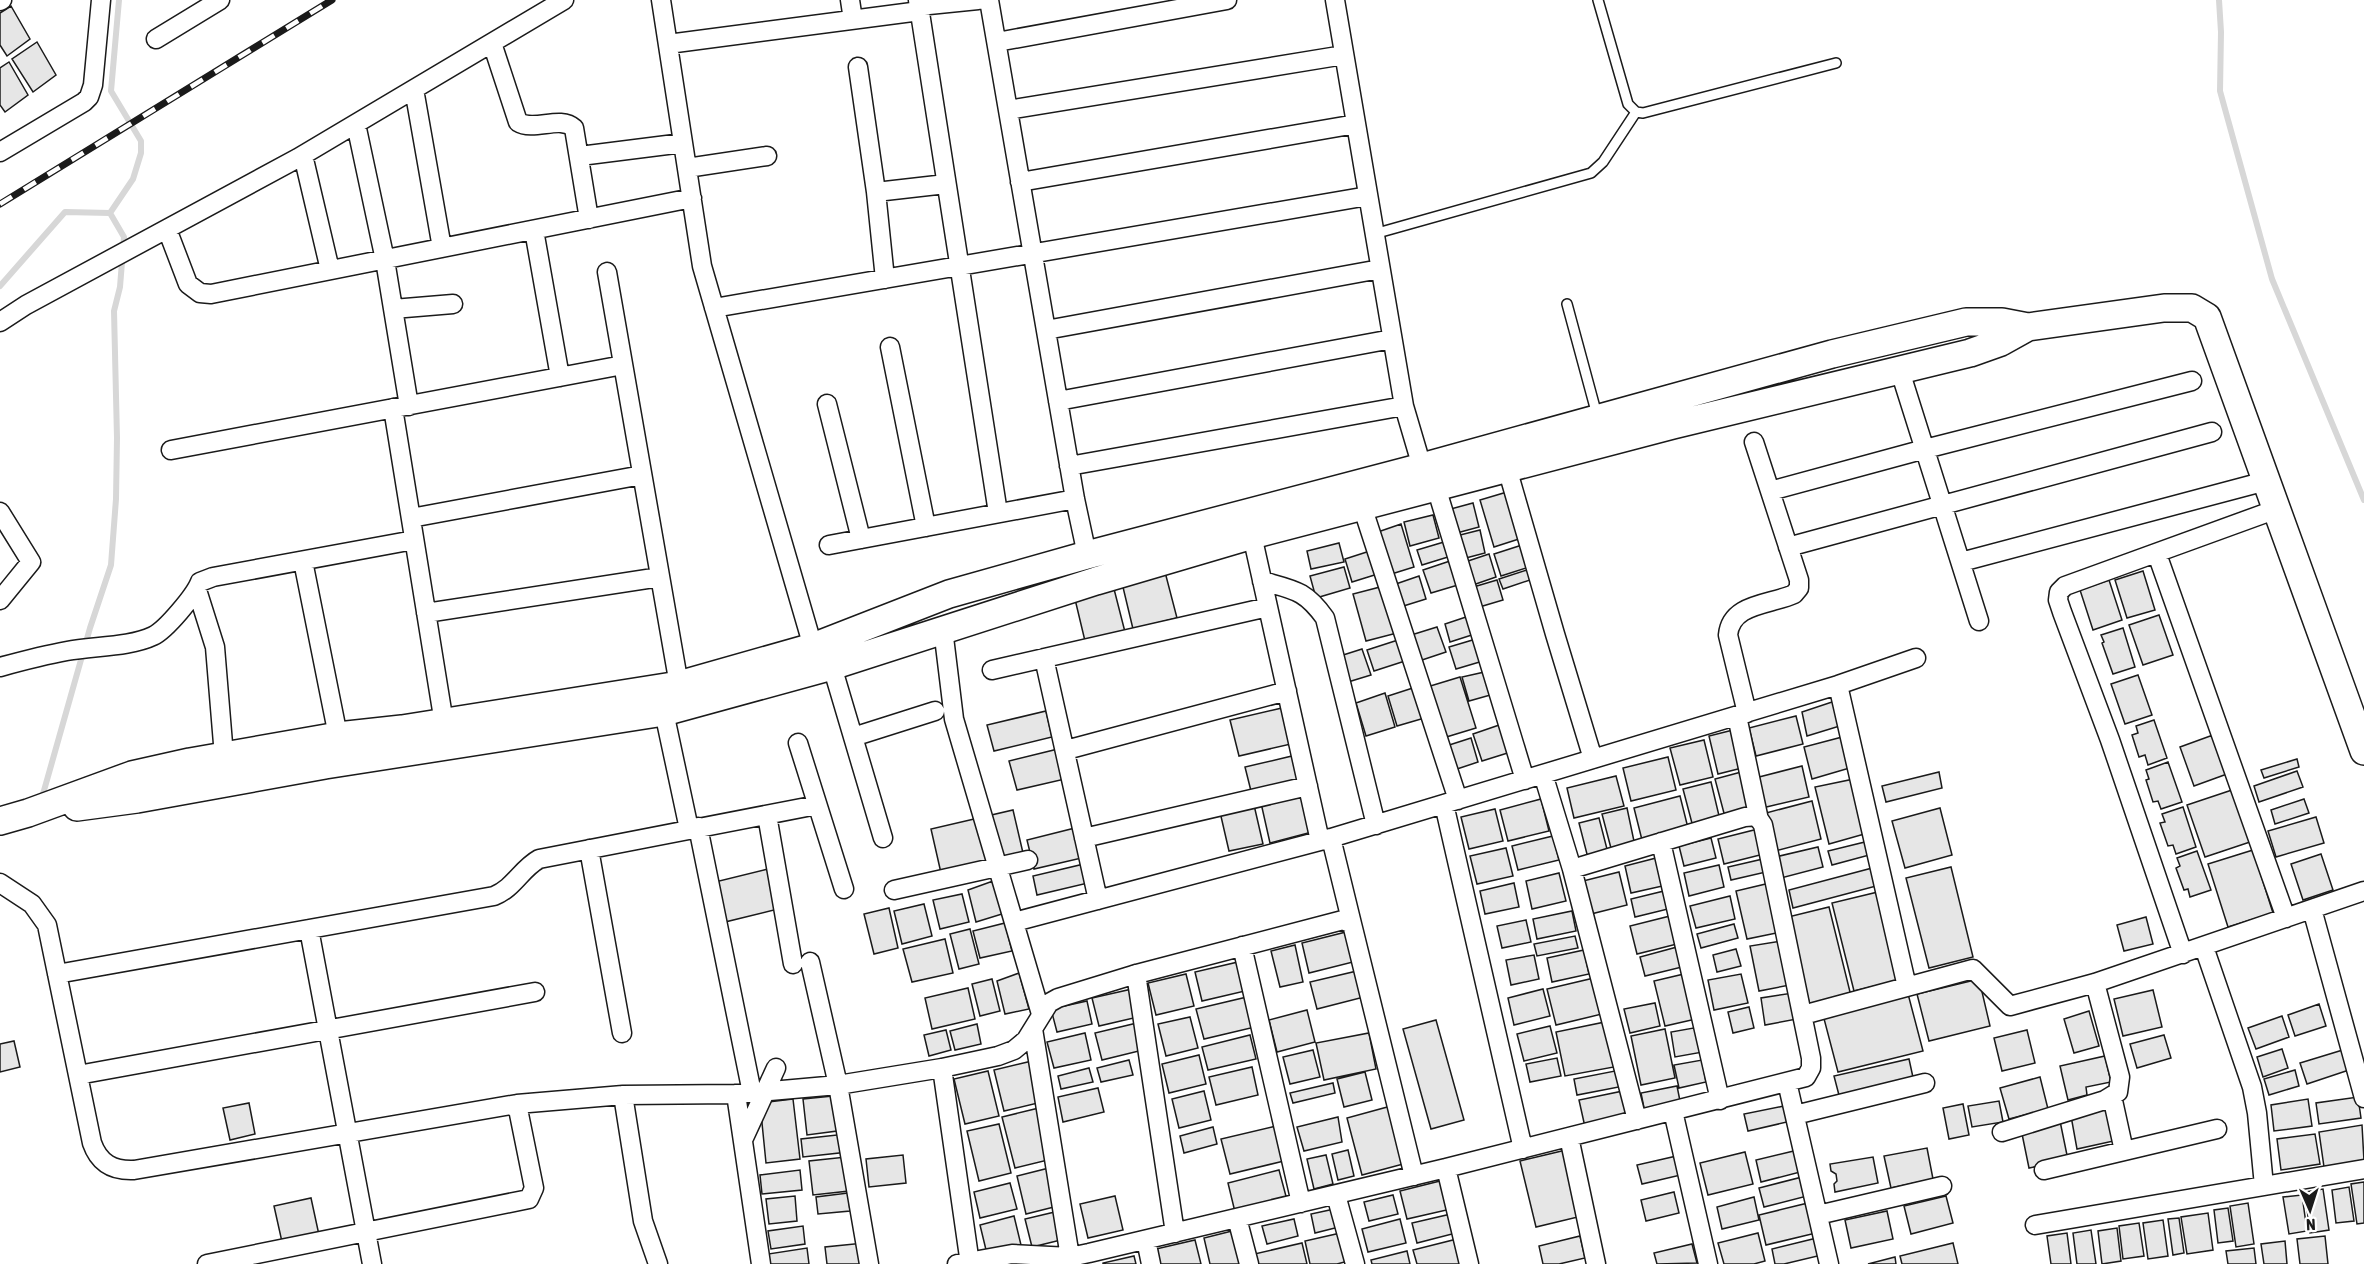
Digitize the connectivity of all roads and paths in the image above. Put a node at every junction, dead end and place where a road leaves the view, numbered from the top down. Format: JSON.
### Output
{"nodes":[{"id":1,"x":101,"y":0,"type":"edge"},
{"id":2,"x":220,"y":0,"type":"edge"},
{"id":3,"x":564,"y":0,"type":"edge"},
{"id":4,"x":661,"y":0,"type":"edge"},
{"id":5,"x":850,"y":0,"type":"edge"},
{"id":6,"x":978,"y":0,"type":"edge"},
{"id":7,"x":989,"y":0,"type":"edge"},
{"id":8,"x":1227,"y":0,"type":"edge"},
{"id":9,"x":1335,"y":0,"type":"edge"},
{"id":10,"x":1598,"y":0,"type":"edge"},
{"id":11,"x":919,"y":6,"type":"edge"},
{"id":12,"x":853,"y":20,"type":"junction"},
{"id":13,"x":156,"y":39,"type":"dead end"},
{"id":14,"x":997,"y":42,"type":"junction"},
{"id":15,"x":492,"y":43,"type":"junction"},
{"id":16,"x":668,"y":44,"type":"junction"},
{"id":17,"x":1344,"y":55,"type":"junction"},
{"id":18,"x":1836,"y":63,"type":"dead end"},
{"id":19,"x":858,"y":67,"type":"dead end"},
{"id":20,"x":414,"y":89,"type":"junction"},
{"id":21,"x":1008,"y":110,"type":"junction"},
{"id":22,"x":1636,"y":112,"type":"junction"},
{"id":23,"x":356,"y":124,"type":"junction"},
{"id":24,"x":1356,"y":124,"type":"junction"},
{"id":25,"x":683,"y":142,"type":"junction"},
{"id":26,"x":0,"y":152,"type":"edge"},
{"id":27,"x":303,"y":155,"type":"junction"},
{"id":28,"x":580,"y":156,"type":"junction"},
{"id":29,"x":767,"y":156,"type":"dead end"},
{"id":30,"x":687,"y":168,"type":"junction"},
{"id":31,"x":1020,"y":182,"type":"junction"},
{"id":32,"x":946,"y":184,"type":"junction"},
{"id":33,"x":876,"y":192,"type":"junction"},
{"id":34,"x":1368,"y":196,"type":"junction"},
{"id":35,"x":692,"y":198,"type":"junction"},
{"id":36,"x":590,"y":219,"type":"junction"},
{"id":37,"x":167,"y":229,"type":"junction"},
{"id":38,"x":534,"y":230,"type":"junction"},
{"id":39,"x":1374,"y":234,"type":"junction"},
{"id":40,"x":442,"y":248,"type":"junction"},
{"id":41,"x":1033,"y":255,"type":"junction"},
{"id":42,"x":385,"y":260,"type":"junction"},
{"id":43,"x":958,"y":267,"type":"junction"},
{"id":44,"x":1380,"y":269,"type":"junction"},
{"id":45,"x":330,"y":270,"type":"junction"},
{"id":46,"x":607,"y":272,"type":"dead end"},
{"id":47,"x":885,"y":279,"type":"junction"},
{"id":48,"x":453,"y":304,"type":"dead end"},
{"id":49,"x":1567,"y":304,"type":"dead end"},
{"id":50,"x":714,"y":308,"type":"junction"},
{"id":51,"x":393,"y":309,"type":"junction"},
{"id":52,"x":0,"y":322,"type":"edge"},
{"id":53,"x":2028,"y":327,"type":"junction"},
{"id":54,"x":1046,"y":330,"type":"junction"},
{"id":55,"x":1392,"y":339,"type":"junction"},
{"id":56,"x":890,"y":347,"type":"dead end"},
{"id":57,"x":623,"y":365,"type":"junction"},
{"id":58,"x":1900,"y":371,"type":"junction"},
{"id":59,"x":560,"y":377,"type":"junction"},
{"id":60,"x":2192,"y":381,"type":"dead end"},
{"id":61,"x":1058,"y":401,"type":"junction"},
{"id":62,"x":827,"y":404,"type":"dead end"},
{"id":63,"x":1404,"y":406,"type":"junction"},
{"id":64,"x":401,"y":407,"type":"junction"},
{"id":65,"x":1598,"y":418,"type":"junction"},
{"id":66,"x":2212,"y":432,"type":"dead end"},
{"id":67,"x":1754,"y":442,"type":"dead end"},
{"id":68,"x":1925,"y":449,"type":"junction"},
{"id":69,"x":171,"y":450,"type":"dead end"},
{"id":70,"x":1069,"y":466,"type":"junction"},
{"id":71,"x":1507,"y":468,"type":"junction"},
{"id":72,"x":1432,"y":472,"type":"junction"},
{"id":73,"x":642,"y":475,"type":"junction"},
{"id":74,"x":2266,"y":481,"type":"junction"},
{"id":75,"x":1770,"y":491,"type":"junction"},
{"id":76,"x":1075,"y":499,"type":"junction"},
{"id":77,"x":1942,"y":504,"type":"junction"},
{"id":78,"x":1362,"y":506,"type":"junction"},
{"id":79,"x":2277,"y":509,"type":"junction"},
{"id":80,"x":0,"y":512,"type":"edge"},
{"id":81,"x":998,"y":513,"type":"junction"},
{"id":82,"x":411,"y":518,"type":"junction"},
{"id":83,"x":926,"y":527,"type":"junction"},
{"id":84,"x":1252,"y":535,"type":"junction"},
{"id":85,"x":861,"y":539,"type":"junction"},
{"id":86,"x":414,"y":540,"type":"junction"},
{"id":87,"x":829,"y":545,"type":"dead end"},
{"id":88,"x":1788,"y":547,"type":"junction"},
{"id":89,"x":2157,"y":554,"type":"junction"},
{"id":90,"x":1087,"y":555,"type":"junction"},
{"id":91,"x":303,"y":561,"type":"junction"},
{"id":92,"x":1960,"y":562,"type":"junction"},
{"id":93,"x":660,"y":577,"type":"junction"},
{"id":94,"x":1262,"y":581,"type":"junction"},
{"id":95,"x":197,"y":590,"type":"junction"},
{"id":96,"x":0,"y":600,"type":"edge"},
{"id":97,"x":1268,"y":607,"type":"junction"},
{"id":98,"x":426,"y":613,"type":"junction"},
{"id":99,"x":1979,"y":621,"type":"dead end"},
{"id":100,"x":943,"y":629,"type":"junction"},
{"id":101,"x":823,"y":652,"type":"junction"},
{"id":102,"x":1044,"y":658,"type":"junction"},
{"id":103,"x":1916,"y":658,"type":"dead end"},
{"id":104,"x":0,"y":667,"type":"edge"},
{"id":105,"x":992,"y":670,"type":"dead end"},
{"id":106,"x":679,"y":685,"type":"junction"},
{"id":107,"x":1838,"y":685,"type":"junction"},
{"id":108,"x":1287,"y":691,"type":"junction"},
{"id":109,"x":935,"y":711,"type":"dead end"},
{"id":110,"x":663,"y":712,"type":"junction"},
{"id":111,"x":1742,"y":714,"type":"junction"},
{"id":112,"x":444,"y":723,"type":"junction"},
{"id":113,"x":338,"y":736,"type":"junction"},
{"id":114,"x":854,"y":737,"type":"junction"},
{"id":115,"x":798,"y":743,"type":"dead end"},
{"id":116,"x":1066,"y":750,"type":"junction"},
{"id":117,"x":2364,"y":751,"type":"edge"},
{"id":118,"x":224,"y":756,"type":"junction"},
{"id":119,"x":1593,"y":759,"type":"junction"},
{"id":120,"x":1543,"y":774,"type":"junction"},
{"id":121,"x":1525,"y":780,"type":"junction"},
{"id":122,"x":1308,"y":786,"type":"junction"},
{"id":123,"x":1451,"y":802,"type":"junction"},
{"id":124,"x":818,"y":805,"type":"junction"},
{"id":125,"x":28,"y":813,"type":"junction"},
{"id":126,"x":767,"y":814,"type":"junction"},
{"id":127,"x":1759,"y":820,"type":"junction"},
{"id":128,"x":0,"y":821,"type":"edge"},
{"id":129,"x":1376,"y":825,"type":"junction"},
{"id":130,"x":694,"y":828,"type":"junction"},
{"id":131,"x":884,"y":838,"type":"dead end"},
{"id":132,"x":1084,"y":838,"type":"junction"},
{"id":133,"x":1325,"y":840,"type":"junction"},
{"id":134,"x":1661,"y":842,"type":"junction"},
{"id":135,"x":589,"y":849,"type":"junction"},
{"id":136,"x":1028,"y":860,"type":"dead end"},
{"id":137,"x":997,"y":867,"type":"junction"},
{"id":138,"x":1572,"y":869,"type":"junction"},
{"id":139,"x":0,"y":883,"type":"edge"},
{"id":140,"x":844,"y":889,"type":"dead end"},
{"id":141,"x":894,"y":890,"type":"dead end"},
{"id":142,"x":2364,"y":891,"type":"edge"},
{"id":143,"x":1098,"y":900,"type":"junction"},
{"id":144,"x":2312,"y":909,"type":"junction"},
{"id":145,"x":2286,"y":918,"type":"junction"},
{"id":146,"x":1014,"y":922,"type":"junction"},
{"id":147,"x":1352,"y":924,"type":"junction"},
{"id":148,"x":309,"y":929,"type":"junction"},
{"id":149,"x":1242,"y":946,"type":"junction"},
{"id":150,"x":2204,"y":947,"type":"junction"},
{"id":151,"x":2183,"y":954,"type":"junction"},
{"id":152,"x":57,"y":974,"type":"junction"},
{"id":153,"x":1136,"y":974,"type":"junction"},
{"id":154,"x":2096,"y":983,"type":"junction"},
{"id":155,"x":1907,"y":987,"type":"junction"},
{"id":156,"x":535,"y":992,"type":"dead end"},
{"id":157,"x":1803,"y":1015,"type":"junction"},
{"id":158,"x":1037,"y":1022,"type":"junction"},
{"id":159,"x":328,"y":1030,"type":"junction"},
{"id":160,"x":622,"y":1033,"type":"dead end"},
{"id":161,"x":776,"y":1068,"type":"dead end"},
{"id":162,"x":942,"y":1068,"type":"junction"},
{"id":163,"x":78,"y":1075,"type":"junction"},
{"id":164,"x":1787,"y":1082,"type":"junction"},
{"id":165,"x":1925,"y":1083,"type":"dead end"},
{"id":166,"x":838,"y":1084,"type":"junction"},
{"id":167,"x":751,"y":1093,"type":"junction"},
{"id":168,"x":622,"y":1095,"type":"junction"},
{"id":169,"x":2112,"y":1096,"type":"junction"},
{"id":170,"x":2364,"y":1098,"type":"edge"},
{"id":171,"x":1720,"y":1100,"type":"junction"},
{"id":172,"x":517,"y":1104,"type":"junction"},
{"id":173,"x":1672,"y":1111,"type":"junction"},
{"id":174,"x":1795,"y":1115,"type":"junction"},
{"id":175,"x":1637,"y":1120,"type":"junction"},
{"id":176,"x":2217,"y":1129,"type":"dead end"},
{"id":177,"x":2002,"y":1131,"type":"dead end"},
{"id":178,"x":346,"y":1133,"type":"junction"},
{"id":179,"x":1569,"y":1137,"type":"junction"},
{"id":180,"x":743,"y":1140,"type":"junction"},
{"id":181,"x":1523,"y":1149,"type":"junction"},
{"id":182,"x":2124,"y":1151,"type":"junction"},
{"id":183,"x":1446,"y":1168,"type":"junction"},
{"id":184,"x":2364,"y":1169,"type":"edge"},
{"id":185,"x":2044,"y":1170,"type":"dead end"},
{"id":186,"x":1414,"y":1176,"type":"junction"},
{"id":187,"x":1942,"y":1186,"type":"dead end"},
{"id":188,"x":2265,"y":1186,"type":"junction"},
{"id":189,"x":1336,"y":1195,"type":"junction"},
{"id":190,"x":1301,"y":1203,"type":"junction"},
{"id":191,"x":1818,"y":1215,"type":"junction"},
{"id":192,"x":1237,"y":1218,"type":"junction"},
{"id":193,"x":2036,"y":1225,"type":"dead end"},
{"id":194,"x":366,"y":1233,"type":"junction"},
{"id":195,"x":1175,"y":1233,"type":"junction"},
{"id":196,"x":1146,"y":1240,"type":"junction"},
{"id":197,"x":1060,"y":1259,"type":"edge"},
{"id":198,"x":965,"y":1263,"type":"edge"},
{"id":199,"x":207,"y":1264,"type":"edge"},
{"id":200,"x":372,"y":1264,"type":"edge"},
{"id":201,"x":658,"y":1264,"type":"edge"},
{"id":202,"x":761,"y":1264,"type":"edge"},
{"id":203,"x":869,"y":1264,"type":"edge"},
{"id":204,"x":1151,"y":1264,"type":"edge"},
{"id":205,"x":1249,"y":1264,"type":"edge"},
{"id":206,"x":1355,"y":1264,"type":"edge"},
{"id":207,"x":1469,"y":1264,"type":"edge"},
{"id":208,"x":1596,"y":1264,"type":"edge"},
{"id":209,"x":1708,"y":1264,"type":"edge"},
{"id":210,"x":1829,"y":1264,"type":"edge"}],
"edges":[{"from":1,"to":26,"type":"street"},
{"from":2,"to":13,"type":"street"},
{"from":3,"to":15,"type":"street"},
{"from":4,"to":16,"type":"street"},
{"from":5,"to":12,"type":"street"},
{"from":6,"to":11,"type":"street"},
{"from":7,"to":14,"type":"street"},
{"from":8,"to":14,"type":"street"},
{"from":9,"to":17,"type":"street"},
{"from":10,"to":22,"type":"lane"},
{"from":11,"to":12,"type":"street"},
{"from":11,"to":32,"type":"street"},
{"from":12,"to":16,"type":"street"},
{"from":14,"to":21,"type":"street"},
{"from":15,"to":20,"type":"street"},
{"from":15,"to":28,"type":"street"},
{"from":16,"to":25,"type":"street"},
{"from":17,"to":21,"type":"street"},
{"from":17,"to":24,"type":"street"},
{"from":18,"to":22,"type":"lane"},
{"from":19,"to":33,"type":"street"},
{"from":20,"to":23,"type":"street"},
{"from":20,"to":40,"type":"street"},
{"from":21,"to":31,"type":"street"},
{"from":22,"to":39,"type":"lane"},
{"from":23,"to":27,"type":"street"},
{"from":23,"to":42,"type":"street"},
{"from":24,"to":31,"type":"street"},
{"from":24,"to":34,"type":"street"},
{"from":25,"to":28,"type":"street"},
{"from":25,"to":30,"type":"street"},
{"from":27,"to":37,"type":"street"},
{"from":27,"to":45,"type":"street"},
{"from":28,"to":36,"type":"street"},
{"from":29,"to":30,"type":"street"},
{"from":30,"to":35,"type":"street"},
{"from":31,"to":41,"type":"street"},
{"from":32,"to":33,"type":"street"},
{"from":32,"to":43,"type":"street"},
{"from":33,"to":47,"type":"street"},
{"from":34,"to":39,"type":"street"},
{"from":34,"to":41,"type":"street"},
{"from":35,"to":36,"type":"street"},
{"from":35,"to":50,"type":"street"},
{"from":36,"to":38,"type":"street"},
{"from":37,"to":45,"type":"street"},
{"from":37,"to":52,"type":"street"},
{"from":38,"to":40,"type":"street"},
{"from":38,"to":59,"type":"street"},
{"from":39,"to":44,"type":"street"},
{"from":40,"to":42,"type":"street"},
{"from":41,"to":43,"type":"street"},
{"from":41,"to":54,"type":"street"},
{"from":42,"to":45,"type":"street"},
{"from":42,"to":51,"type":"street"},
{"from":43,"to":47,"type":"street"},
{"from":43,"to":81,"type":"street"},
{"from":44,"to":54,"type":"street"},
{"from":44,"to":55,"type":"street"},
{"from":46,"to":57,"type":"street"},
{"from":47,"to":50,"type":"street"},
{"from":48,"to":51,"type":"street"},
{"from":49,"to":65,"type":"lane"},
{"from":50,"to":101,"type":"street"},
{"from":51,"to":64,"type":"street"},
{"from":53,"to":58,"type":"street"},
{"from":53,"to":65,"type":"street"},
{"from":53,"to":74,"type":"street"},
{"from":54,"to":61,"type":"street"},
{"from":55,"to":61,"type":"street"},
{"from":55,"to":63,"type":"street"},
{"from":56,"to":83,"type":"street"},
{"from":57,"to":59,"type":"street"},
{"from":57,"to":73,"type":"street"},
{"from":58,"to":68,"type":"street"},
{"from":58,"to":71,"type":"street"},
{"from":59,"to":64,"type":"street"},
{"from":60,"to":68,"type":"street"},
{"from":61,"to":70,"type":"street"},
{"from":62,"to":85,"type":"street"},
{"from":63,"to":70,"type":"street"},
{"from":63,"to":72,"type":"street"},
{"from":64,"to":69,"type":"street"},
{"from":64,"to":82,"type":"street"},
{"from":65,"to":72,"type":"street"},
{"from":66,"to":77,"type":"street"},
{"from":67,"to":75,"type":"street"},
{"from":68,"to":75,"type":"street"},
{"from":68,"to":77,"type":"street"},
{"from":70,"to":76,"type":"street"},
{"from":71,"to":72,"type":"street"},
{"from":71,"to":119,"type":"street"},
{"from":72,"to":78,"type":"street"},
{"from":72,"to":90,"type":"street"},
{"from":72,"to":121,"type":"street"},
{"from":73,"to":82,"type":"street"},
{"from":73,"to":93,"type":"street"},
{"from":74,"to":79,"type":"street"},
{"from":74,"to":92,"type":"street"},
{"from":75,"to":88,"type":"street"},
{"from":76,"to":81,"type":"street"},
{"from":76,"to":90,"type":"street"},
{"from":77,"to":88,"type":"street"},
{"from":77,"to":92,"type":"street"},
{"from":78,"to":84,"type":"street"},
{"from":78,"to":123,"type":"street"},
{"from":79,"to":89,"type":"street"},
{"from":79,"to":117,"type":"street"},
{"from":80,"to":96,"type":"street"},
{"from":81,"to":83,"type":"street"},
{"from":82,"to":86,"type":"street"},
{"from":83,"to":85,"type":"street"},
{"from":84,"to":94,"type":"street"},
{"from":84,"to":100,"type":"street"},
{"from":85,"to":87,"type":"street"},
{"from":86,"to":91,"type":"street"},
{"from":86,"to":98,"type":"street"},
{"from":88,"to":111,"type":"street"},
{"from":89,"to":145,"type":"street"},
{"from":89,"to":151,"type":"street"},
{"from":90,"to":101,"type":"street"},
{"from":91,"to":95,"type":"street"},
{"from":91,"to":113,"type":"street"},
{"from":92,"to":99,"type":"street"},
{"from":93,"to":98,"type":"street"},
{"from":93,"to":106,"type":"street"},
{"from":94,"to":97,"type":"street"},
{"from":94,"to":129,"type":"street"},
{"from":95,"to":104,"type":"street"},
{"from":95,"to":118,"type":"street"},
{"from":97,"to":102,"type":"street"},
{"from":97,"to":108,"type":"street"},
{"from":98,"to":112,"type":"street"},
{"from":100,"to":101,"type":"street"},
{"from":100,"to":137,"type":"street"},
{"from":101,"to":106,"type":"street"},
{"from":101,"to":110,"type":"street"},
{"from":101,"to":114,"type":"street"},
{"from":102,"to":105,"type":"street"},
{"from":102,"to":116,"type":"street"},
{"from":103,"to":107,"type":"street"},
{"from":106,"to":112,"type":"street"},
{"from":107,"to":111,"type":"street"},
{"from":107,"to":155,"type":"street"},
{"from":108,"to":116,"type":"street"},
{"from":108,"to":122,"type":"street"},
{"from":109,"to":114,"type":"street"},
{"from":110,"to":125,"type":"street"},
{"from":110,"to":130,"type":"street"},
{"from":111,"to":119,"type":"street"},
{"from":111,"to":127,"type":"street"},
{"from":112,"to":113,"type":"street"},
{"from":113,"to":118,"type":"street"},
{"from":114,"to":131,"type":"street"},
{"from":115,"to":124,"type":"street"},
{"from":116,"to":132,"type":"street"},
{"from":118,"to":125,"type":"street"},
{"from":119,"to":120,"type":"street"},
{"from":120,"to":121,"type":"street"},
{"from":120,"to":138,"type":"street"},
{"from":121,"to":123,"type":"street"},
{"from":122,"to":132,"type":"street"},
{"from":122,"to":133,"type":"street"},
{"from":123,"to":129,"type":"street"},
{"from":123,"to":181,"type":"street"},
{"from":124,"to":126,"type":"street"},
{"from":124,"to":140,"type":"street"},
{"from":125,"to":128,"type":"street"},
{"from":126,"to":130,"type":"street"},
{"from":126,"to":166,"type":"street"},
{"from":127,"to":134,"type":"street"},
{"from":127,"to":157,"type":"street"},
{"from":129,"to":133,"type":"street"},
{"from":130,"to":135,"type":"street"},
{"from":130,"to":167,"type":"street"},
{"from":132,"to":143,"type":"street"},
{"from":133,"to":143,"type":"street"},
{"from":133,"to":147,"type":"street"},
{"from":134,"to":138,"type":"street"},
{"from":134,"to":171,"type":"street"},
{"from":135,"to":148,"type":"street"},
{"from":135,"to":160,"type":"street"},
{"from":136,"to":137,"type":"street"},
{"from":137,"to":141,"type":"street"},
{"from":137,"to":146,"type":"street"},
{"from":138,"to":175,"type":"street"},
{"from":139,"to":152,"type":"street"},
{"from":142,"to":144,"type":"street"},
{"from":143,"to":146,"type":"street"},
{"from":144,"to":145,"type":"street"},
{"from":144,"to":170,"type":"street"},
{"from":145,"to":150,"type":"street"},
{"from":146,"to":158,"type":"street"},
{"from":147,"to":149,"type":"street"},
{"from":147,"to":186,"type":"street"},
{"from":148,"to":152,"type":"street"},
{"from":148,"to":159,"type":"street"},
{"from":149,"to":153,"type":"street"},
{"from":149,"to":190,"type":"street"},
{"from":150,"to":151,"type":"street"},
{"from":150,"to":188,"type":"street"},
{"from":151,"to":154,"type":"street"},
{"from":152,"to":163,"type":"street"},
{"from":153,"to":158,"type":"street"},
{"from":153,"to":195,"type":"street"},
{"from":154,"to":155,"type":"street"},
{"from":154,"to":169,"type":"street"},
{"from":155,"to":157,"type":"street"},
{"from":156,"to":159,"type":"street"},
{"from":157,"to":164,"type":"street"},
{"from":158,"to":162,"type":"street"},
{"from":158,"to":197,"type":"street"},
{"from":159,"to":163,"type":"street"},
{"from":159,"to":178,"type":"street"},
{"from":161,"to":167,"type":"street"},
{"from":162,"to":166,"type":"street"},
{"from":162,"to":198,"type":"street"},
{"from":163,"to":178,"type":"street"},
{"from":164,"to":171,"type":"street"},
{"from":164,"to":174,"type":"street"},
{"from":165,"to":174,"type":"street"},
{"from":166,"to":167,"type":"street"},
{"from":166,"to":203,"type":"street"},
{"from":167,"to":168,"type":"street"},
{"from":167,"to":180,"type":"street"},
{"from":167,"to":180,"type":"street"},
{"from":168,"to":172,"type":"street"},
{"from":168,"to":201,"type":"street"},
{"from":169,"to":177,"type":"street"},
{"from":169,"to":182,"type":"street"},
{"from":171,"to":173,"type":"street"},
{"from":172,"to":178,"type":"street"},
{"from":172,"to":194,"type":"street"},
{"from":173,"to":175,"type":"street"},
{"from":173,"to":209,"type":"street"},
{"from":174,"to":191,"type":"street"},
{"from":175,"to":179,"type":"street"},
{"from":176,"to":182,"type":"street"},
{"from":178,"to":194,"type":"street"},
{"from":179,"to":181,"type":"street"},
{"from":179,"to":208,"type":"street"},
{"from":180,"to":202,"type":"street"},
{"from":181,"to":183,"type":"street"},
{"from":182,"to":185,"type":"street"},
{"from":183,"to":186,"type":"street"},
{"from":183,"to":207,"type":"street"},
{"from":184,"to":188,"type":"street"},
{"from":186,"to":189,"type":"street"},
{"from":187,"to":191,"type":"street"},
{"from":188,"to":193,"type":"street"},
{"from":189,"to":190,"type":"street"},
{"from":189,"to":206,"type":"street"},
{"from":190,"to":192,"type":"street"},
{"from":191,"to":210,"type":"street"},
{"from":192,"to":195,"type":"street"},
{"from":192,"to":205,"type":"street"},
{"from":194,"to":199,"type":"street"},
{"from":194,"to":200,"type":"street"},
{"from":195,"to":196,"type":"street"},
{"from":196,"to":197,"type":"street"},
{"from":196,"to":204,"type":"street"},
{"from":197,"to":198,"type":"street"}]}
